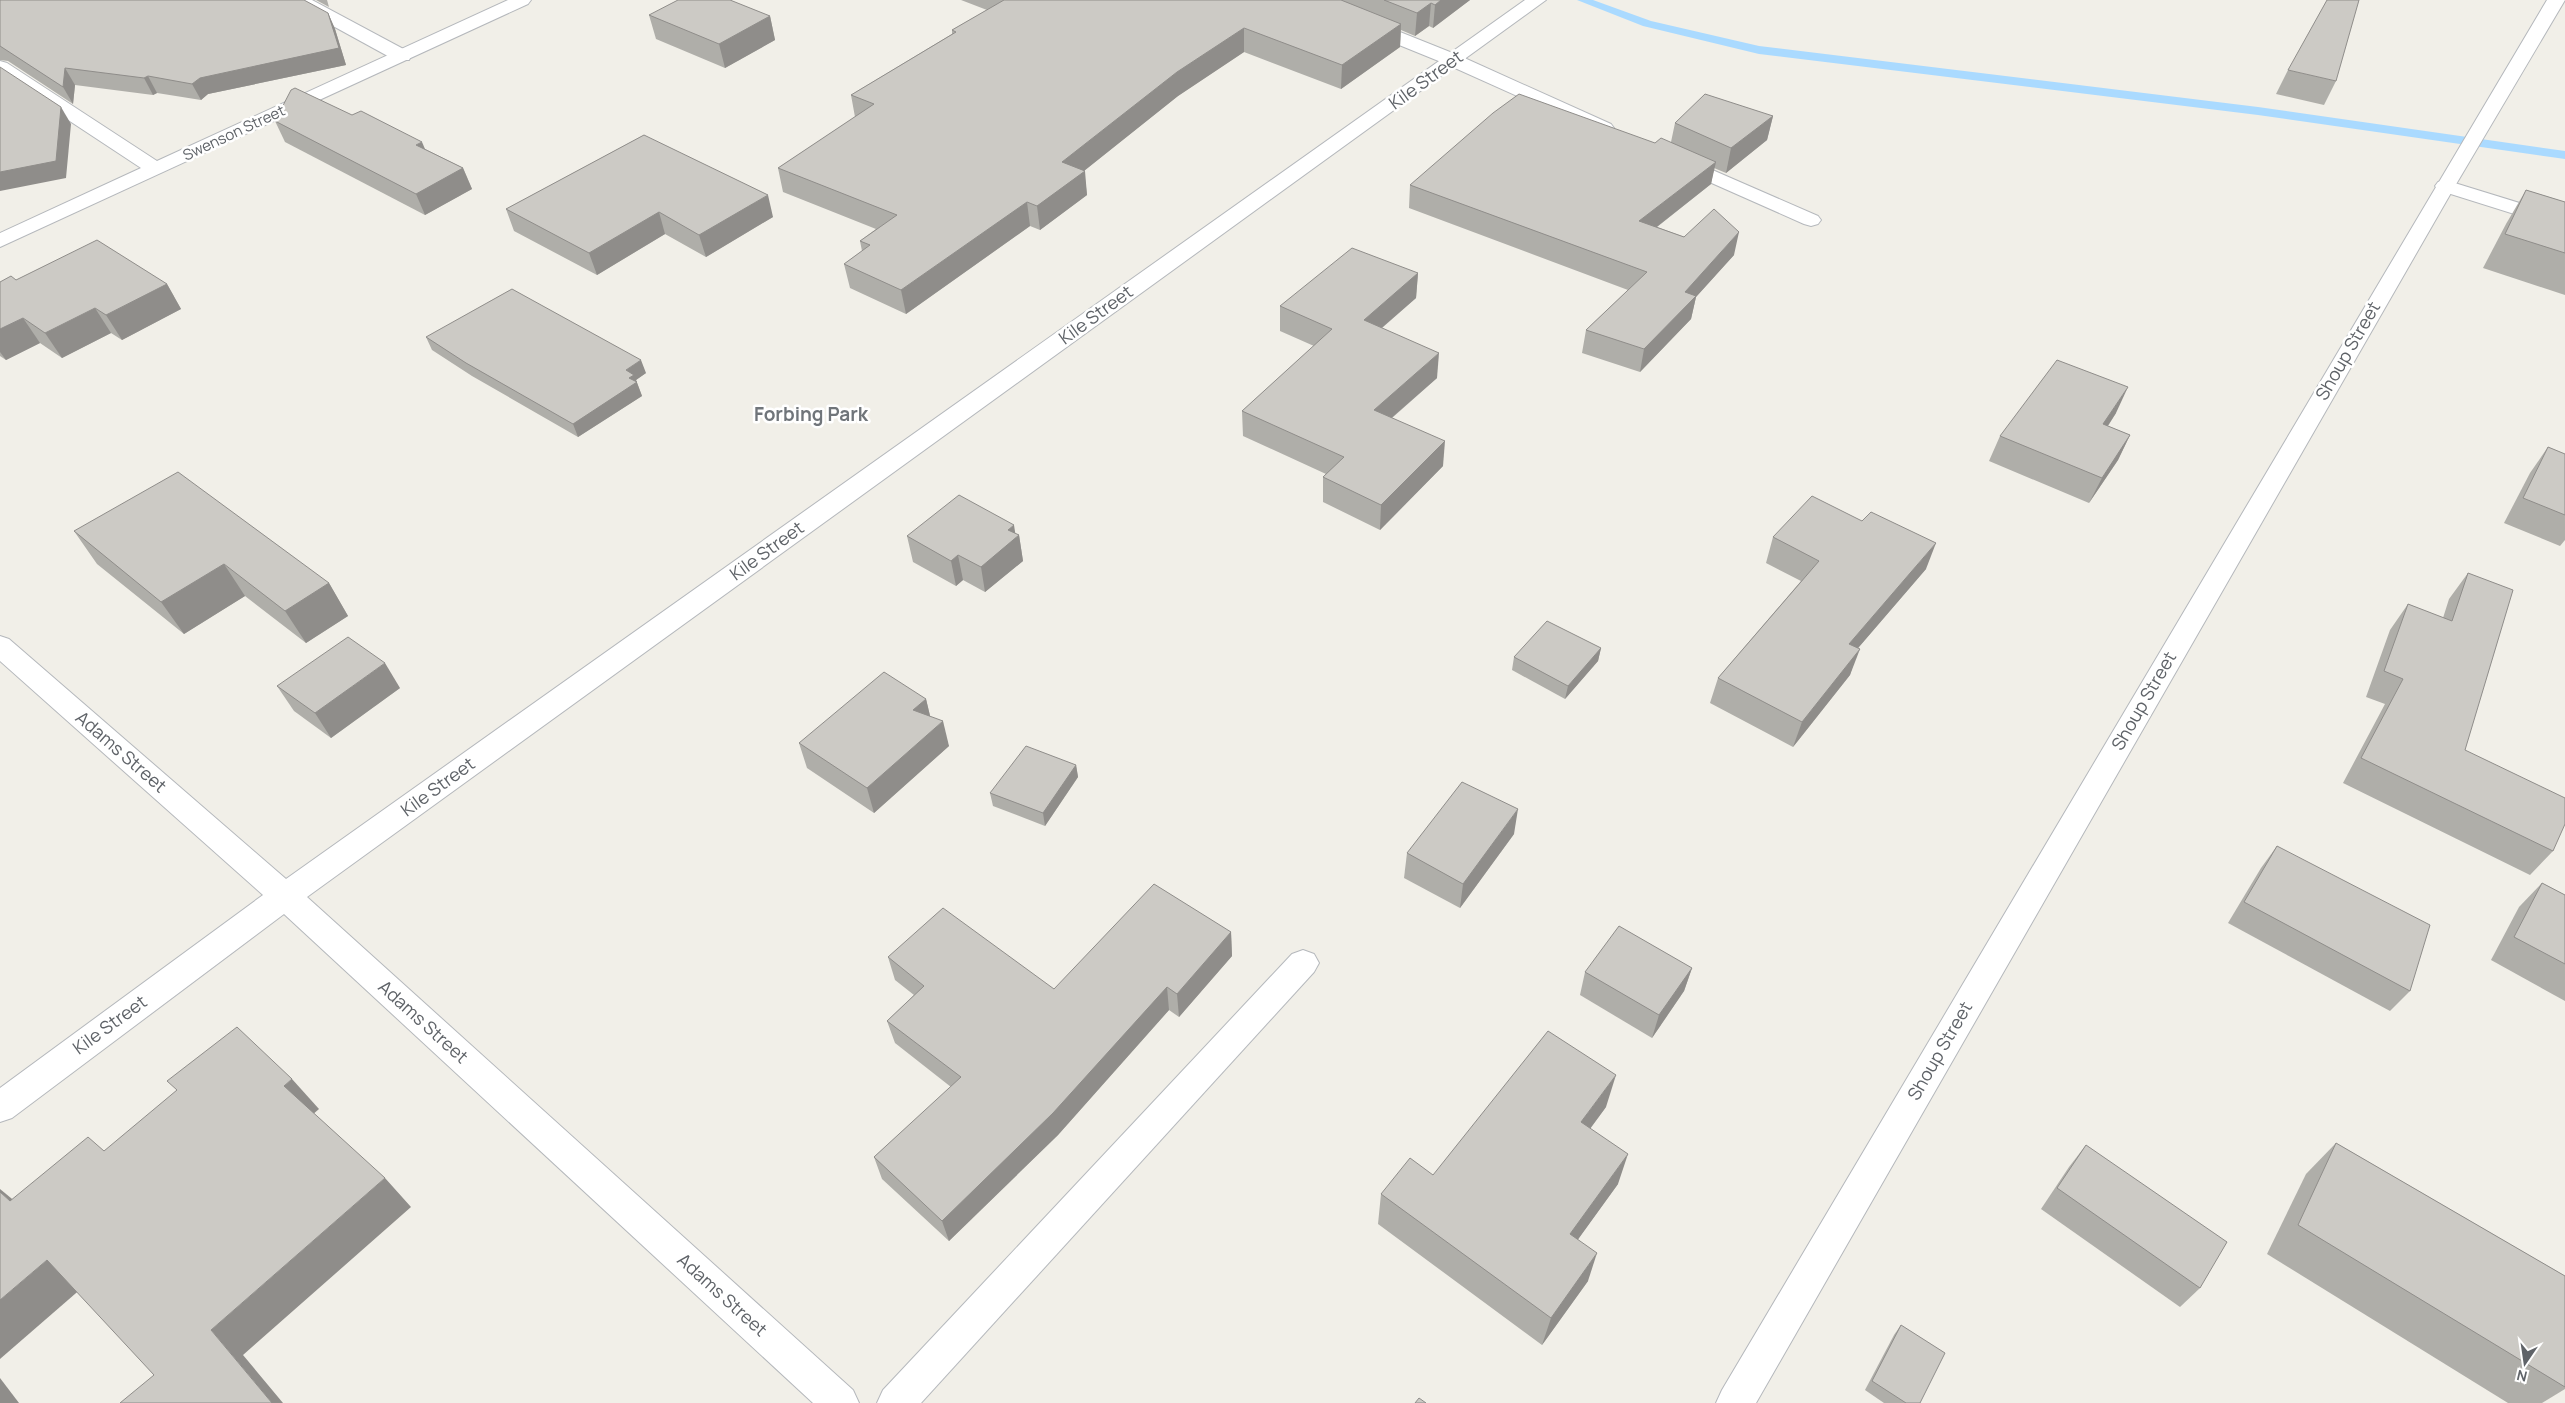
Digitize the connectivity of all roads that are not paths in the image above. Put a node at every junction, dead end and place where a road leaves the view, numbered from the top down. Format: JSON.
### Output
{"nodes":[{"id":1,"x":299,"y":0,"type":"edge"},
{"id":2,"x":522,"y":0,"type":"edge"},
{"id":3,"x":1304,"y":0,"type":"edge"},
{"id":4,"x":1537,"y":0,"type":"edge"},
{"id":5,"x":2556,"y":0,"type":"edge"},
{"id":6,"x":402,"y":56,"type":"junction"},
{"id":7,"x":1453,"y":60,"type":"junction"},
{"id":8,"x":0,"y":67,"type":"edge"},
{"id":9,"x":1623,"y":136,"type":"edge"},
{"id":10,"x":1659,"y":152,"type":"edge"},
{"id":11,"x":156,"y":169,"type":"junction"},
{"id":12,"x":2445,"y":186,"type":"junction"},
{"id":13,"x":1811,"y":220,"type":"dead end"},
{"id":14,"x":2565,"y":224,"type":"edge"},
{"id":15,"x":0,"y":241,"type":"edge"},
{"id":16,"x":0,"y":646,"type":"edge"},
{"id":17,"x":285,"y":896,"type":"junction"},
{"id":18,"x":1303,"y":963,"type":"dead end"},
{"id":19,"x":0,"y":1107,"type":"edge"},
{"id":20,"x":840,"y":1403,"type":"edge"},
{"id":21,"x":896,"y":1403,"type":"edge"},
{"id":22,"x":1735,"y":1403,"type":"edge"}],
"edges":[{"from":1,"to":6,"type":"street"},
{"from":2,"to":6,"type":"street","name":"Swenson Street"},
{"from":3,"to":7,"type":"street"},
{"from":4,"to":7,"type":"street","name":"Kile Street"},
{"from":5,"to":12,"type":"street","name":"Shoup Street"},
{"from":6,"to":11,"type":"street","name":"Swenson Street"},
{"from":7,"to":9,"type":"street"},
{"from":7,"to":17,"type":"street","name":"Kile Street"},
{"from":8,"to":11,"type":"street"},
{"from":10,"to":13,"type":"street"},
{"from":11,"to":15,"type":"street","name":"Swenson Street"},
{"from":12,"to":14,"type":"street"},
{"from":12,"to":22,"type":"street","name":"Shoup Street"},
{"from":16,"to":17,"type":"street","name":"Adams Street"},
{"from":17,"to":19,"type":"street","name":"Kile Street"},
{"from":17,"to":20,"type":"street","name":"Adams Street"},
{"from":18,"to":21,"type":"street"}]}
